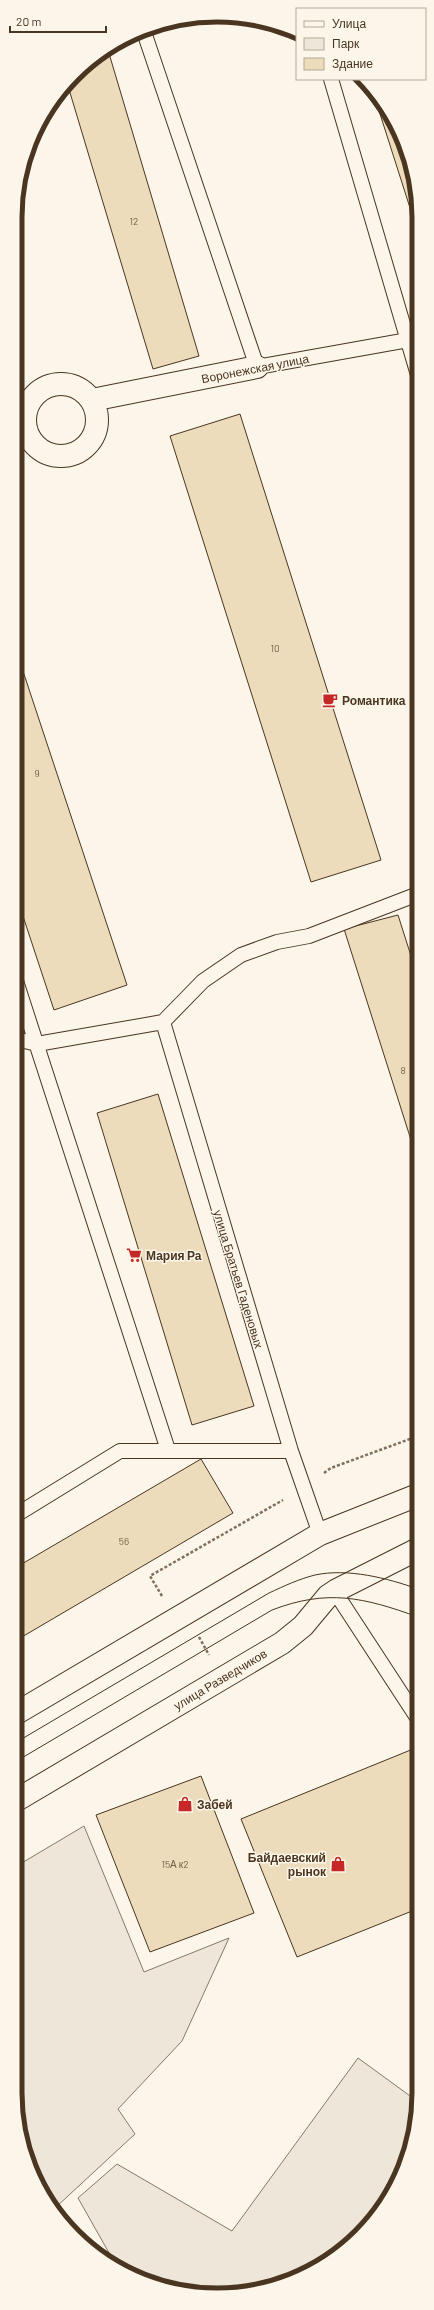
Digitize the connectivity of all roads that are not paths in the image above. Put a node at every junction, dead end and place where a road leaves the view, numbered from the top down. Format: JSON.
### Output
{"nodes":[{"id":1,"x":145,"y":36,"type":"edge"},
{"id":2,"x":331,"y":80,"type":"edge"},
{"id":3,"x":412,"y":335,"type":"edge"},
{"id":4,"x":412,"y":338,"type":"edge"},
{"id":5,"x":257,"y":367,"type":"junction"},
{"id":6,"x":92,"y":400,"type":"junction"},
{"id":7,"x":22,"y":402,"type":"edge"},
{"id":8,"x":22,"y":440,"type":"edge"},
{"id":9,"x":412,"y":896,"type":"edge"},
{"id":10,"x":22,"y":999,"type":"edge"},
{"id":11,"x":163,"y":1022,"type":"junction"},
{"id":12,"x":22,"y":1040,"type":"edge"},
{"id":13,"x":37,"y":1044,"type":"junction"},
{"id":14,"x":168,"y":1450,"type":"junction"},
{"id":15,"x":291,"y":1451,"type":"junction"},
{"id":16,"x":412,"y":1496,"type":"edge"},
{"id":17,"x":22,"y":1511,"type":"edge"},
{"id":18,"x":320,"y":1534,"type":"junction"},
{"id":19,"x":412,"y":1552,"type":"edge"},
{"id":20,"x":337,"y":1590,"type":"junction"},
{"id":21,"x":22,"y":1710,"type":"edge"},
{"id":22,"x":412,"y":1710,"type":"edge"},
{"id":23,"x":22,"y":1797,"type":"edge"}],
"edges":[{"from":1,"to":5,"type":"lane"},
{"from":2,"to":3,"type":"lane"},
{"from":4,"to":5,"type":"lane","name":"Воронежская улица"},
{"from":5,"to":6,"type":"main road","name":"Воронежская улица"},
{"from":6,"to":7,"type":"main road"},
{"from":6,"to":8,"type":"main road"},
{"from":9,"to":11,"type":"lane"},
{"from":10,"to":13,"type":"lane"},
{"from":11,"to":13,"type":"lane"},
{"from":11,"to":15,"type":"lane","name":"улица Братьев Гаденовых"},
{"from":12,"to":13,"type":"lane"},
{"from":13,"to":14,"type":"lane"},
{"from":14,"to":15,"type":"lane"},
{"from":14,"to":17,"type":"lane"},
{"from":15,"to":18,"type":"lane","name":"улица Братьев Гаденовых"},
{"from":16,"to":18,"type":"main road"},
{"from":18,"to":21,"type":"main road"},
{"from":19,"to":20,"type":"main road","name":"улица Разведчиков"},
{"from":20,"to":22,"type":"lane"},
{"from":20,"to":23,"type":"main road","name":"улица Разведчиков"}]}
